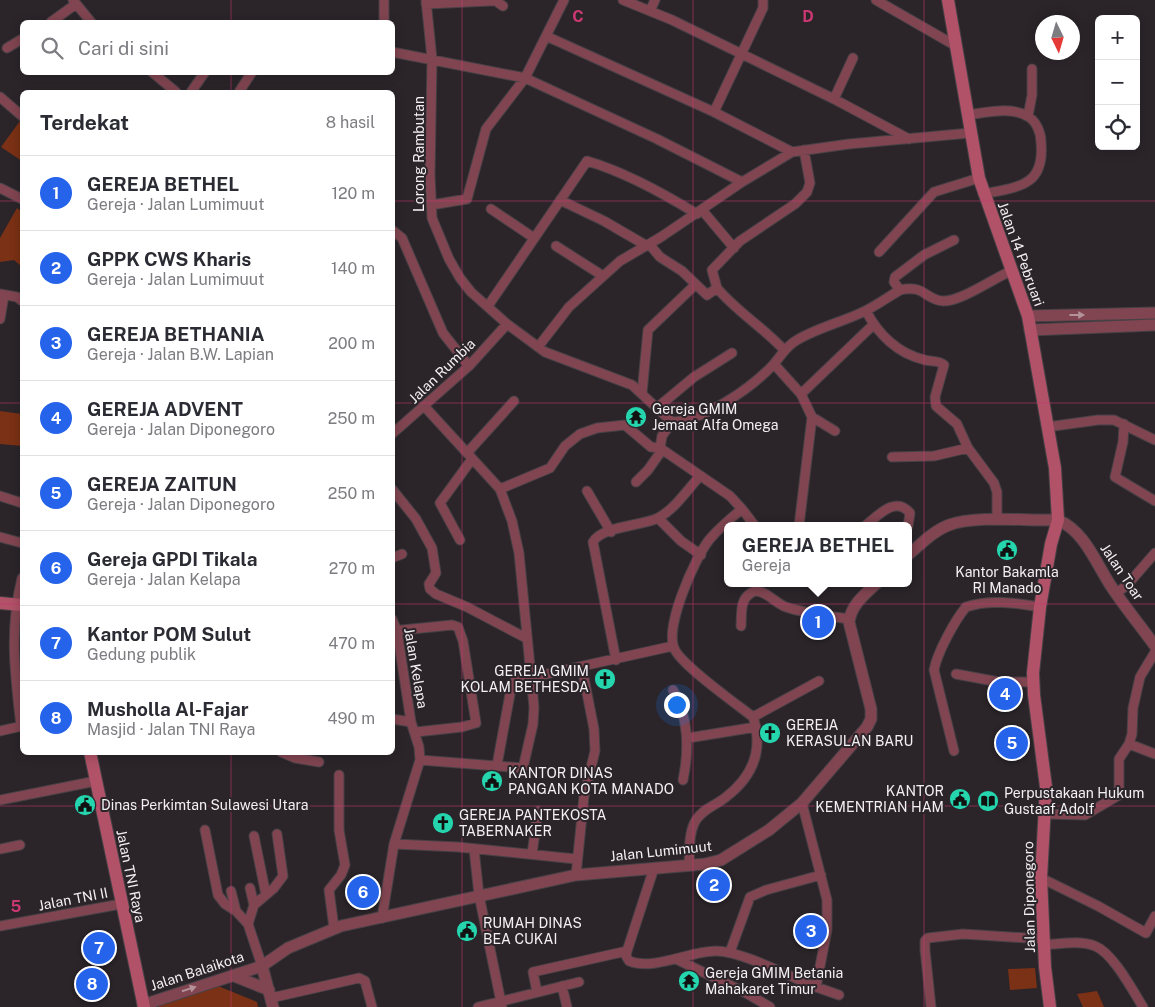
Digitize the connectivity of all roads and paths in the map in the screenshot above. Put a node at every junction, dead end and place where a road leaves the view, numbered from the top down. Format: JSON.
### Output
{"nodes":[{"id":1,"x":384,"y":0,"type":"edge"},
{"id":2,"x":564,"y":0,"type":"edge"},
{"id":3,"x":623,"y":0,"type":"edge"},
{"id":4,"x":655,"y":0,"type":"edge"},
{"id":5,"x":763,"y":0,"type":"edge"},
{"id":6,"x":876,"y":0,"type":"edge"},
{"id":7,"x":948,"y":0,"type":"edge"},
{"id":8,"x":74,"y":2,"type":"edge"},
{"id":9,"x":426,"y":2,"type":"edge"},
{"id":10,"x":503,"y":6,"type":"dead end"},
{"id":11,"x":650,"y":11,"type":"junction"},
{"id":12,"x":53,"y":20,"type":"edge"},
{"id":13,"x":89,"y":20,"type":"edge"},
{"id":14,"x":384,"y":20,"type":"edge"},
{"id":15,"x":546,"y":36,"type":"junction"},
{"id":16,"x":20,"y":40,"type":"edge"},
{"id":17,"x":956,"y":46,"type":"junction"},
{"id":18,"x":6,"y":48,"type":"dead end"},
{"id":19,"x":395,"y":53,"type":"edge"},
{"id":20,"x":740,"y":54,"type":"junction"},
{"id":21,"x":853,"y":58,"type":"dead end"},
{"id":22,"x":432,"y":59,"type":"junction"},
{"id":23,"x":1032,"y":69,"type":"dead end"},
{"id":24,"x":156,"y":75,"type":"edge"},
{"id":25,"x":203,"y":75,"type":"edge"},
{"id":26,"x":250,"y":75,"type":"edge"},
{"id":27,"x":525,"y":78,"type":"junction"},
{"id":28,"x":174,"y":90,"type":"edge"},
{"id":29,"x":192,"y":90,"type":"edge"},
{"id":30,"x":240,"y":90,"type":"edge"},
{"id":31,"x":0,"y":98,"type":"edge"},
{"id":32,"x":834,"y":99,"type":"junction"},
{"id":33,"x":714,"y":112,"type":"junction"},
{"id":34,"x":20,"y":114,"type":"edge"},
{"id":35,"x":967,"y":115,"type":"junction"},
{"id":36,"x":1028,"y":116,"type":"junction"},
{"id":37,"x":970,"y":133,"type":"junction"},
{"id":38,"x":910,"y":140,"type":"junction"},
{"id":39,"x":804,"y":150,"type":"junction"},
{"id":40,"x":792,"y":152,"type":"junction"},
{"id":41,"x":979,"y":178,"type":"junction"},
{"id":42,"x":742,"y":182,"type":"junction"},
{"id":43,"x":0,"y":188,"type":"edge"},
{"id":44,"x":983,"y":194,"type":"junction"},
{"id":45,"x":20,"y":198,"type":"edge"},
{"id":46,"x":560,"y":200,"type":"junction"},
{"id":47,"x":431,"y":205,"type":"junction"},
{"id":48,"x":491,"y":209,"type":"dead end"},
{"id":49,"x":699,"y":212,"type":"junction"},
{"id":50,"x":395,"y":231,"type":"edge"},
{"id":51,"x":534,"y":238,"type":"junction"},
{"id":52,"x":954,"y":240,"type":"dead end"},
{"id":53,"x":648,"y":245,"type":"junction"},
{"id":54,"x":556,"y":246,"type":"dead end"},
{"id":55,"x":734,"y":248,"type":"junction"},
{"id":56,"x":879,"y":252,"type":"dead end"},
{"id":57,"x":1011,"y":271,"type":"junction"},
{"id":58,"x":602,"y":276,"type":"junction"},
{"id":59,"x":695,"y":285,"type":"junction"},
{"id":60,"x":716,"y":288,"type":"junction"},
{"id":61,"x":900,"y":290,"type":"junction"},
{"id":62,"x":2,"y":295,"type":"edge"},
{"id":63,"x":20,"y":299,"type":"edge"},
{"id":64,"x":488,"y":306,"type":"junction"},
{"id":65,"x":866,"y":310,"type":"junction"},
{"id":66,"x":1155,"y":313,"type":"edge"},
{"id":67,"x":1028,"y":316,"type":"junction"},
{"id":68,"x":0,"y":319,"type":"edge"},
{"id":69,"x":1099,"y":321,"type":"junction"},
{"id":70,"x":507,"y":324,"type":"junction"},
{"id":71,"x":873,"y":325,"type":"junction"},
{"id":72,"x":1155,"y":325,"type":"edge"},
{"id":73,"x":1030,"y":330,"type":"junction"},
{"id":74,"x":538,"y":347,"type":"junction"},
{"id":75,"x":784,"y":350,"type":"junction"},
{"id":76,"x":732,"y":353,"type":"dead end"},
{"id":77,"x":774,"y":364,"type":"junction"},
{"id":78,"x":469,"y":366,"type":"junction"},
{"id":79,"x":642,"y":392,"type":"junction"},
{"id":80,"x":801,"y":394,"type":"junction"},
{"id":81,"x":514,"y":401,"type":"dead end"},
{"id":82,"x":425,"y":407,"type":"junction"},
{"id":83,"x":658,"y":407,"type":"junction"},
{"id":84,"x":812,"y":417,"type":"junction"},
{"id":85,"x":672,"y":422,"type":"junction"},
{"id":86,"x":1124,"y":424,"type":"junction"},
{"id":87,"x":1047,"y":427,"type":"junction"},
{"id":88,"x":835,"y":431,"type":"dead end"},
{"id":89,"x":395,"y":432,"type":"edge"},
{"id":90,"x":1155,"y":440,"type":"edge"},
{"id":91,"x":968,"y":448,"type":"junction"},
{"id":92,"x":661,"y":449,"type":"junction"},
{"id":93,"x":470,"y":456,"type":"junction"},
{"id":94,"x":892,"y":457,"type":"dead end"},
{"id":95,"x":700,"y":476,"type":"junction"},
{"id":96,"x":636,"y":482,"type":"dead end"},
{"id":97,"x":500,"y":489,"type":"junction"},
{"id":98,"x":587,"y":491,"type":"dead end"},
{"id":99,"x":395,"y":493,"type":"edge"},
{"id":100,"x":0,"y":496,"type":"edge"},
{"id":101,"x":1155,"y":501,"type":"edge"},
{"id":102,"x":20,"y":502,"type":"edge"},
{"id":103,"x":742,"y":509,"type":"junction"},
{"id":104,"x":658,"y":518,"type":"junction"},
{"id":105,"x":997,"y":520,"type":"junction"},
{"id":106,"x":1058,"y":520,"type":"junction"},
{"id":107,"x":728,"y":522,"type":"edge"},
{"id":108,"x":752,"y":522,"type":"edge"},
{"id":109,"x":799,"y":522,"type":"edge"},
{"id":110,"x":870,"y":522,"type":"edge"},
{"id":111,"x":909,"y":522,"type":"edge"},
{"id":112,"x":724,"y":526,"type":"edge"},
{"id":113,"x":611,"y":532,"type":"junction"},
{"id":114,"x":0,"y":537,"type":"edge"},
{"id":115,"x":460,"y":540,"type":"dead end"},
{"id":116,"x":20,"y":542,"type":"edge"},
{"id":117,"x":912,"y":552,"type":"edge"},
{"id":118,"x":1155,"y":553,"type":"edge"},
{"id":119,"x":402,"y":554,"type":"dead end"},
{"id":120,"x":700,"y":555,"type":"junction"},
{"id":121,"x":395,"y":557,"type":"edge"},
{"id":122,"x":873,"y":587,"type":"edge"},
{"id":123,"x":1117,"y":593,"type":"junction"},
{"id":124,"x":0,"y":603,"type":"edge"},
{"id":125,"x":19,"y":604,"type":"edge"},
{"id":126,"x":1040,"y":607,"type":"junction"},
{"id":127,"x":849,"y":619,"type":"junction"},
{"id":128,"x":741,"y":626,"type":"dead end"},
{"id":129,"x":395,"y":631,"type":"edge"},
{"id":130,"x":526,"y":638,"type":"junction"},
{"id":131,"x":673,"y":646,"type":"junction"},
{"id":132,"x":1155,"y":646,"type":"edge"},
{"id":133,"x":1155,"y":652,"type":"edge"},
{"id":134,"x":616,"y":660,"type":"junction"},
{"id":135,"x":582,"y":668,"type":"junction"},
{"id":136,"x":956,"y":674,"type":"dead end"},
{"id":137,"x":532,"y":678,"type":"junction"},
{"id":138,"x":819,"y":681,"type":"dead end"},
{"id":139,"x":1034,"y":682,"type":"junction"},
{"id":140,"x":673,"y":690,"type":"dead end"},
{"id":141,"x":20,"y":711,"type":"edge"},
{"id":142,"x":753,"y":717,"type":"junction"},
{"id":143,"x":395,"y":719,"type":"edge"},
{"id":144,"x":411,"y":722,"type":"junction"},
{"id":145,"x":20,"y":726,"type":"edge"},
{"id":146,"x":756,"y":727,"type":"junction"},
{"id":147,"x":0,"y":731,"type":"edge"},
{"id":148,"x":416,"y":732,"type":"junction"},
{"id":149,"x":688,"y":738,"type":"junction"},
{"id":150,"x":1129,"y":744,"type":"junction"},
{"id":151,"x":954,"y":751,"type":"dead end"},
{"id":152,"x":1155,"y":754,"type":"edge"},
{"id":153,"x":91,"y":755,"type":"edge"},
{"id":154,"x":288,"y":755,"type":"edge"},
{"id":155,"x":420,"y":760,"type":"junction"},
{"id":156,"x":319,"y":762,"type":"dead end"},
{"id":157,"x":497,"y":765,"type":"junction"},
{"id":158,"x":339,"y":775,"type":"dead end"},
{"id":159,"x":683,"y":780,"type":"dead end"},
{"id":160,"x":96,"y":781,"type":"junction"},
{"id":161,"x":0,"y":800,"type":"edge"},
{"id":162,"x":802,"y":803,"type":"junction"},
{"id":163,"x":538,"y":811,"type":"dead end"},
{"id":164,"x":1045,"y":814,"type":"junction"},
{"id":165,"x":205,"y":830,"type":"dead end"},
{"id":166,"x":277,"y":834,"type":"dead end"},
{"id":167,"x":254,"y":836,"type":"dead end"},
{"id":168,"x":394,"y":844,"type":"junction"},
{"id":169,"x":20,"y":845,"type":"dead end"},
{"id":170,"x":0,"y":849,"type":"edge"},
{"id":171,"x":474,"y":849,"type":"junction"},
{"id":172,"x":532,"y":854,"type":"junction"},
{"id":173,"x":576,"y":858,"type":"junction"},
{"id":174,"x":689,"y":866,"type":"junction"},
{"id":175,"x":654,"y":868,"type":"junction"},
{"id":176,"x":576,"y":875,"type":"junction"},
{"id":177,"x":821,"y":875,"type":"junction"},
{"id":178,"x":1041,"y":878,"type":"junction"},
{"id":179,"x":250,"y":888,"type":"dead end"},
{"id":180,"x":231,"y":891,"type":"dead end"},
{"id":181,"x":266,"y":895,"type":"junction"},
{"id":182,"x":479,"y":895,"type":"junction"},
{"id":183,"x":121,"y":904,"type":"junction"},
{"id":184,"x":254,"y":906,"type":"junction"},
{"id":185,"x":236,"y":911,"type":"junction"},
{"id":186,"x":1155,"y":916,"type":"edge"},
{"id":187,"x":382,"y":918,"type":"junction"},
{"id":188,"x":248,"y":924,"type":"junction"},
{"id":189,"x":0,"y":926,"type":"edge"},
{"id":190,"x":334,"y":928,"type":"junction"},
{"id":191,"x":1146,"y":933,"type":"junction"},
{"id":192,"x":1155,"y":937,"type":"edge"},
{"id":193,"x":1044,"y":942,"type":"junction"},
{"id":194,"x":627,"y":951,"type":"junction"},
{"id":195,"x":730,"y":952,"type":"junction"},
{"id":196,"x":676,"y":959,"type":"junction"},
{"id":197,"x":262,"y":966,"type":"junction"},
{"id":198,"x":234,"y":976,"type":"junction"},
{"id":199,"x":579,"y":982,"type":"dead end"},
{"id":200,"x":562,"y":986,"type":"junction"},
{"id":201,"x":816,"y":987,"type":"junction"},
{"id":202,"x":537,"y":992,"type":"junction"},
{"id":203,"x":839,"y":995,"type":"dead end"},
{"id":204,"x":271,"y":998,"type":"edge"},
{"id":205,"x":501,"y":1004,"type":"edge"},
{"id":206,"x":144,"y":1006,"type":"edge"},
{"id":207,"x":372,"y":1007,"type":"edge"},
{"id":208,"x":478,"y":1007,"type":"edge"},
{"id":209,"x":567,"y":1007,"type":"edge"},
{"id":210,"x":770,"y":1007,"type":"edge"},
{"id":211,"x":931,"y":1007,"type":"edge"},
{"id":212,"x":1050,"y":1007,"type":"edge"},
{"id":213,"x":1143,"y":1007,"type":"edge"}],
"edges":[{"from":1,"to":14,"type":"street"},
{"from":2,"to":15,"type":"street"},
{"from":3,"to":11,"type":"street"},
{"from":4,"to":11,"type":"street"},
{"from":5,"to":20,"type":"street"},
{"from":6,"to":17,"type":"street"},
{"from":7,"to":17,"type":"main road","name":"Jalan 14 Pebruari"},
{"from":8,"to":12,"type":"street"},
{"from":8,"to":13,"type":"street"},
{"from":9,"to":10,"type":"street"},
{"from":9,"to":22,"type":"street","name":"Lorong Rambutan"},
{"from":11,"to":20,"type":"street"},
{"from":15,"to":27,"type":"street"},
{"from":15,"to":33,"type":"street"},
{"from":16,"to":18,"type":"street"},
{"from":17,"to":35,"type":"main road","name":"Jalan 14 Pebruari"},
{"from":19,"to":22,"type":"street"},
{"from":20,"to":32,"type":"street"},
{"from":20,"to":33,"type":"street"},
{"from":21,"to":32,"type":"street"},
{"from":22,"to":27,"type":"street"},
{"from":22,"to":47,"type":"street","name":"Lorong Rambutan"},
{"from":23,"to":36,"type":"street"},
{"from":24,"to":28,"type":"street"},
{"from":25,"to":29,"type":"street"},
{"from":26,"to":30,"type":"street"},
{"from":27,"to":42,"type":"street"},
{"from":27,"to":47,"type":"street"},
{"from":31,"to":34,"type":"street"},
{"from":32,"to":38,"type":"street"},
{"from":33,"to":40,"type":"street"},
{"from":35,"to":36,"type":"street"},
{"from":35,"to":37,"type":"main road","name":"Jalan 14 Pebruari"},
{"from":36,"to":44,"type":"street"},
{"from":37,"to":38,"type":"street"},
{"from":37,"to":41,"type":"main road","name":"Jalan 14 Pebruari"},
{"from":38,"to":39,"type":"street"},
{"from":39,"to":40,"type":"street"},
{"from":39,"to":55,"type":"street"},
{"from":40,"to":42,"type":"street"},
{"from":41,"to":44,"type":"main road","name":"Jalan 14 Pebruari"},
{"from":41,"to":56,"type":"street"},
{"from":42,"to":49,"type":"street"},
{"from":43,"to":45,"type":"street"},
{"from":44,"to":57,"type":"main road","name":"Jalan 14 Pebruari"},
{"from":46,"to":49,"type":"street"},
{"from":46,"to":51,"type":"street"},
{"from":46,"to":53,"type":"street"},
{"from":47,"to":64,"type":"street","name":"Lorong Rambutan"},
{"from":48,"to":51,"type":"street"},
{"from":49,"to":53,"type":"street"},
{"from":49,"to":55,"type":"street"},
{"from":50,"to":78,"type":"street"},
{"from":51,"to":64,"type":"street"},
{"from":52,"to":61,"type":"street"},
{"from":53,"to":58,"type":"street"},
{"from":53,"to":59,"type":"street"},
{"from":54,"to":58,"type":"street"},
{"from":55,"to":60,"type":"street"},
{"from":57,"to":61,"type":"street"},
{"from":57,"to":67,"type":"main road","name":"Jalan 14 Pebruari"},
{"from":58,"to":74,"type":"street"},
{"from":59,"to":60,"type":"street"},
{"from":59,"to":79,"type":"street"},
{"from":60,"to":75,"type":"street"},
{"from":61,"to":65,"type":"street"},
{"from":62,"to":63,"type":"street"},
{"from":62,"to":68,"type":"street"},
{"from":64,"to":70,"type":"street","name":"Lorong Rambutan"},
{"from":65,"to":71,"type":"street"},
{"from":65,"to":75,"type":"street"},
{"from":66,"to":69,"type":"street"},
{"from":67,"to":69,"type":"street","one_way":true},
{"from":67,"to":73,"type":"main road","name":"Jalan 14 Pebruari"},
{"from":69,"to":72,"type":"street"},
{"from":69,"to":73,"type":"street"},
{"from":70,"to":74,"type":"street","name":"Lorong Rambutan"},
{"from":70,"to":78,"type":"street","name":"Jalan Rumbia"},
{"from":71,"to":80,"type":"street"},
{"from":71,"to":91,"type":"street"},
{"from":73,"to":87,"type":"main road","name":"Jalan 14 Pebruari"},
{"from":74,"to":79,"type":"street","name":"Lorong Rambutan"},
{"from":75,"to":77,"type":"street"},
{"from":76,"to":83,"type":"street"},
{"from":77,"to":80,"type":"street"},
{"from":77,"to":85,"type":"street"},
{"from":78,"to":82,"type":"street","name":"Jalan Rumbia"},
{"from":79,"to":83,"type":"street","name":"Lorong Rambutan"},
{"from":80,"to":84,"type":"street"},
{"from":81,"to":93,"type":"street"},
{"from":82,"to":89,"type":"street","name":"Jalan Rumbia"},
{"from":82,"to":93,"type":"street"},
{"from":83,"to":85,"type":"street","name":"Lorong Rambutan"},
{"from":84,"to":88,"type":"street"},
{"from":84,"to":109,"type":"street"},
{"from":85,"to":92,"type":"street"},
{"from":86,"to":87,"type":"street"},
{"from":86,"to":90,"type":"street"},
{"from":86,"to":101,"type":"street"},
{"from":87,"to":106,"type":"main road","name":"Jalan 14 Pebruari"},
{"from":91,"to":94,"type":"street"},
{"from":91,"to":105,"type":"street"},
{"from":92,"to":95,"type":"street"},
{"from":92,"to":96,"type":"street"},
{"from":92,"to":97,"type":"street"},
{"from":93,"to":97,"type":"street"},
{"from":93,"to":115,"type":"street"},
{"from":95,"to":103,"type":"street"},
{"from":95,"to":104,"type":"street"},
{"from":97,"to":130,"type":"street"},
{"from":98,"to":113,"type":"street"},
{"from":99,"to":130,"type":"street"},
{"from":100,"to":102,"type":"street"},
{"from":103,"to":107,"type":"street"},
{"from":103,"to":108,"type":"street"},
{"from":104,"to":113,"type":"street"},
{"from":104,"to":120,"type":"street"},
{"from":105,"to":106,"type":"street"},
{"from":105,"to":117,"type":"street"},
{"from":106,"to":123,"type":"street","name":"Jalan Toar"},
{"from":106,"to":126,"type":"main road","name":"Jalan Diponegoro"},
{"from":110,"to":111,"type":"street"},
{"from":112,"to":120,"type":"street"},
{"from":113,"to":134,"type":"street"},
{"from":114,"to":116,"type":"street"},
{"from":118,"to":123,"type":"street"},
{"from":119,"to":121,"type":"street"},
{"from":120,"to":131,"type":"street"},
{"from":122,"to":127,"type":"street"},
{"from":123,"to":132,"type":"street","name":"Jalan Toar"},
{"from":124,"to":125,"type":"main road"},
{"from":125,"to":141,"type":"street"},
{"from":126,"to":139,"type":"main road","name":"Jalan Diponegoro"},
{"from":126,"to":151,"type":"street"},
{"from":127,"to":128,"type":"street"},
{"from":127,"to":162,"type":"street","name":"Jalan Lumimuut"},
{"from":129,"to":144,"type":"street","name":"Jalan Kelapa"},
{"from":129,"to":148,"type":"street"},
{"from":130,"to":137,"type":"street"},
{"from":131,"to":134,"type":"street"},
{"from":131,"to":142,"type":"street"},
{"from":133,"to":150,"type":"street"},
{"from":134,"to":135,"type":"street"},
{"from":135,"to":137,"type":"street"},
{"from":135,"to":173,"type":"street"},
{"from":136,"to":139,"type":"street"},
{"from":137,"to":157,"type":"street"},
{"from":137,"to":157,"type":"street"},
{"from":138,"to":142,"type":"street"},
{"from":139,"to":164,"type":"main road","name":"Jalan Diponegoro"},
{"from":140,"to":149,"type":"street"},
{"from":142,"to":146,"type":"street"},
{"from":143,"to":144,"type":"street"},
{"from":144,"to":148,"type":"street","name":"Jalan Kelapa"},
{"from":145,"to":147,"type":"street"},
{"from":146,"to":149,"type":"street"},
{"from":146,"to":174,"type":"street"},
{"from":148,"to":155,"type":"street","name":"Jalan Kelapa"},
{"from":149,"to":159,"type":"street"},
{"from":150,"to":152,"type":"street"},
{"from":150,"to":164,"type":"street"},
{"from":153,"to":160,"type":"main road","name":"Jalan TNI Raya"},
{"from":154,"to":156,"type":"street"},
{"from":155,"to":157,"type":"street"},
{"from":155,"to":168,"type":"street"},
{"from":158,"to":190,"type":"street"},
{"from":160,"to":161,"type":"street"},
{"from":160,"to":183,"type":"main road","name":"Jalan TNI Raya"},
{"from":162,"to":174,"type":"street","name":"Jalan Lumimuut"},
{"from":162,"to":177,"type":"street"},
{"from":163,"to":172,"type":"street"},
{"from":164,"to":178,"type":"main road","name":"Jalan Diponegoro"},
{"from":165,"to":185,"type":"street"},
{"from":166,"to":181,"type":"street"},
{"from":167,"to":181,"type":"street"},
{"from":168,"to":171,"type":"street"},
{"from":168,"to":187,"type":"street"},
{"from":169,"to":170,"type":"street"},
{"from":171,"to":172,"type":"street"},
{"from":171,"to":182,"type":"street"},
{"from":172,"to":173,"type":"street"},
{"from":173,"to":176,"type":"street"},
{"from":174,"to":175,"type":"street","name":"Jalan Lumimuut"},
{"from":175,"to":176,"type":"street","name":"Jalan Lumimuut"},
{"from":175,"to":194,"type":"street"},
{"from":176,"to":182,"type":"street","name":"Jalan Lumimuut"},
{"from":177,"to":195,"type":"street"},
{"from":177,"to":201,"type":"street"},
{"from":178,"to":191,"type":"street"},
{"from":178,"to":193,"type":"main road","name":"Jalan Diponegoro"},
{"from":179,"to":184,"type":"street"},
{"from":180,"to":185,"type":"street"},
{"from":181,"to":184,"type":"street"},
{"from":182,"to":187,"type":"street","name":"Jalan Lumimuut"},
{"from":182,"to":205,"type":"street"},
{"from":183,"to":189,"type":"street","name":"Jalan TNI II"},
{"from":183,"to":206,"type":"main road","name":"Jalan TNI Raya"},
{"from":184,"to":188,"type":"street"},
{"from":185,"to":188,"type":"street"},
{"from":186,"to":191,"type":"street"},
{"from":187,"to":190,"type":"street","name":"Jalan Lumimuut"},
{"from":188,"to":197,"type":"street"},
{"from":190,"to":197,"type":"street","name":"Jalan Lumimuut"},
{"from":191,"to":192,"type":"street"},
{"from":193,"to":211,"type":"street"},
{"from":193,"to":212,"type":"main road","name":"Jalan Diponegoro"},
{"from":193,"to":213,"type":"street"},
{"from":194,"to":196,"type":"street"},
{"from":194,"to":202,"type":"street"},
{"from":195,"to":196,"type":"street"},
{"from":195,"to":201,"type":"street"},
{"from":196,"to":210,"type":"street"},
{"from":197,"to":198,"type":"street","name":"Jalan Balaikota"},
{"from":197,"to":204,"type":"street"},
{"from":198,"to":204,"type":"street"},
{"from":206,"to":198,"type":"street","name":"Jalan Balaikota","one_way":true},
{"from":199,"to":200,"type":"street"},
{"from":200,"to":202,"type":"street"},
{"from":200,"to":209,"type":"street"},
{"from":201,"to":203,"type":"street"},
{"from":202,"to":205,"type":"street"},
{"from":204,"to":207,"type":"street"},
{"from":205,"to":208,"type":"street"}]}
